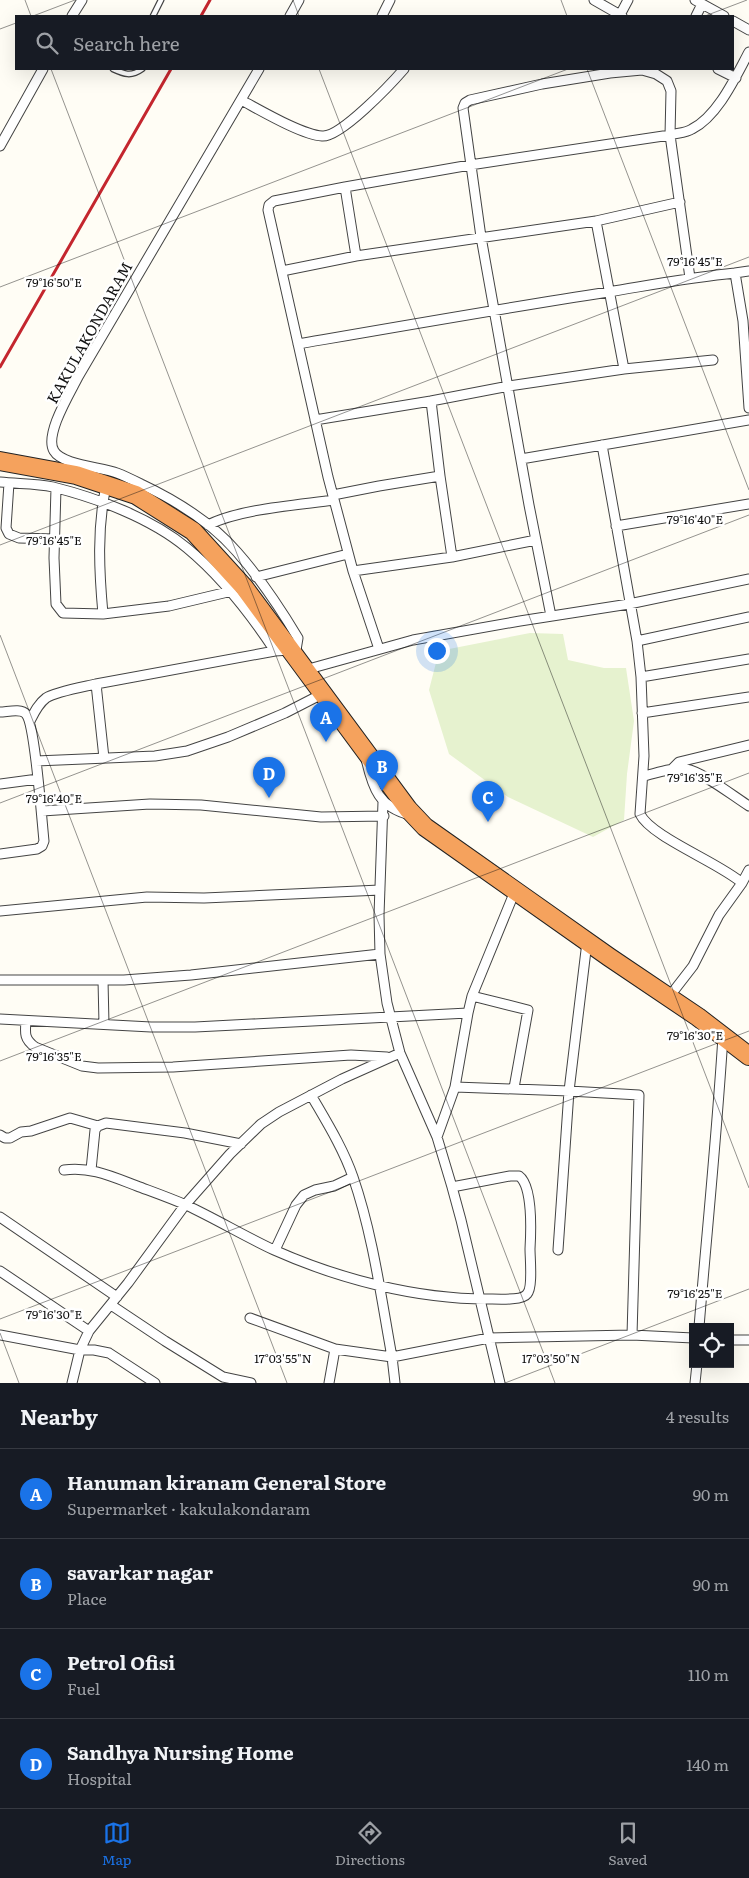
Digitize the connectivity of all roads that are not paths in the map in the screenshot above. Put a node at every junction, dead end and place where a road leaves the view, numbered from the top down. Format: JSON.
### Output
{"nodes":[{"id":1,"x":82,"y":0,"type":"edge"},
{"id":2,"x":161,"y":0,"type":"edge"},
{"id":3,"x":299,"y":0,"type":"edge"},
{"id":4,"x":390,"y":0,"type":"edge"},
{"id":5,"x":594,"y":0,"type":"edge"},
{"id":6,"x":628,"y":0,"type":"edge"},
{"id":7,"x":698,"y":2,"type":"edge"},
{"id":8,"x":73,"y":15,"type":"edge"},
{"id":9,"x":154,"y":15,"type":"edge"},
{"id":10,"x":291,"y":15,"type":"edge"},
{"id":11,"x":382,"y":15,"type":"edge"},
{"id":12,"x":619,"y":15,"type":"edge"},
{"id":13,"x":621,"y":15,"type":"edge"},
{"id":14,"x":696,"y":15,"type":"edge"},
{"id":15,"x":722,"y":15,"type":"edge"},
{"id":16,"x":734,"y":22,"type":"edge"},
{"id":17,"x":749,"y":30,"type":"edge"},
{"id":18,"x":749,"y":52,"type":"edge"},
{"id":19,"x":42,"y":70,"type":"edge"},
{"id":20,"x":116,"y":70,"type":"edge"},
{"id":21,"x":141,"y":70,"type":"edge"},
{"id":22,"x":258,"y":70,"type":"edge"},
{"id":23,"x":403,"y":70,"type":"edge"},
{"id":24,"x":720,"y":70,"type":"edge"},
{"id":25,"x":736,"y":78,"type":"junction"},
{"id":26,"x":241,"y":100,"type":"junction"},
{"id":27,"x":670,"y":135,"type":"junction"},
{"id":28,"x":0,"y":146,"type":"edge"},
{"id":29,"x":470,"y":164,"type":"junction"},
{"id":30,"x":345,"y":187,"type":"junction"},
{"id":31,"x":680,"y":202,"type":"junction"},
{"id":32,"x":596,"y":220,"type":"junction"},
{"id":33,"x":481,"y":237,"type":"junction"},
{"id":34,"x":356,"y":256,"type":"junction"},
{"id":35,"x":749,"y":271,"type":"edge"},
{"id":36,"x":282,"y":272,"type":"junction"},
{"id":37,"x":735,"y":273,"type":"junction"},
{"id":38,"x":690,"y":278,"type":"junction"},
{"id":39,"x":610,"y":292,"type":"junction"},
{"id":40,"x":494,"y":310,"type":"junction"},
{"id":41,"x":746,"y":321,"type":"edge"},
{"id":42,"x":298,"y":344,"type":"junction"},
{"id":43,"x":713,"y":360,"type":"dead end"},
{"id":44,"x":747,"y":367,"type":"edge"},
{"id":45,"x":624,"y":369,"type":"junction"},
{"id":46,"x":509,"y":386,"type":"junction"},
{"id":47,"x":431,"y":401,"type":"junction"},
{"id":48,"x":749,"y":408,"type":"edge"},
{"id":49,"x":315,"y":420,"type":"junction"},
{"id":50,"x":749,"y":420,"type":"edge"},
{"id":51,"x":602,"y":445,"type":"junction"},
{"id":52,"x":521,"y":459,"type":"junction"},
{"id":53,"x":0,"y":461,"type":"edge"},
{"id":54,"x":440,"y":476,"type":"junction"},
{"id":55,"x":4,"y":482,"type":"edge"},
{"id":56,"x":56,"y":488,"type":"junction"},
{"id":57,"x":104,"y":494,"type":"junction"},
{"id":58,"x":333,"y":498,"type":"junction"},
{"id":59,"x":749,"y":504,"type":"edge"},
{"id":60,"x":208,"y":525,"type":"junction"},
{"id":61,"x":616,"y":526,"type":"junction"},
{"id":62,"x":54,"y":539,"type":"junction"},
{"id":63,"x":536,"y":540,"type":"junction"},
{"id":64,"x":348,"y":554,"type":"junction"},
{"id":65,"x":452,"y":557,"type":"junction"},
{"id":66,"x":353,"y":572,"type":"junction"},
{"id":67,"x":256,"y":578,"type":"junction"},
{"id":68,"x":749,"y":579,"type":"edge"},
{"id":69,"x":232,"y":591,"type":"junction"},
{"id":70,"x":629,"y":604,"type":"junction"},
{"id":71,"x":102,"y":614,"type":"junction"},
{"id":72,"x":551,"y":616,"type":"junction"},
{"id":73,"x":749,"y":617,"type":"edge"},
{"id":74,"x":637,"y":641,"type":"junction"},
{"id":75,"x":379,"y":649,"type":"junction"},
{"id":76,"x":289,"y":653,"type":"junction"},
{"id":77,"x":749,"y":659,"type":"edge"},
{"id":78,"x":641,"y":677,"type":"junction"},
{"id":79,"x":96,"y":684,"type":"junction"},
{"id":80,"x":322,"y":694,"type":"junction"},
{"id":81,"x":749,"y":697,"type":"edge"},
{"id":82,"x":0,"y":712,"type":"edge"},
{"id":83,"x":642,"y":713,"type":"junction"},
{"id":84,"x":30,"y":722,"type":"junction"},
{"id":85,"x":749,"y":745,"type":"edge"},
{"id":86,"x":364,"y":749,"type":"junction"},
{"id":87,"x":104,"y":758,"type":"junction"},
{"id":88,"x":36,"y":761,"type":"junction"},
{"id":89,"x":671,"y":770,"type":"junction"},
{"id":90,"x":644,"y":776,"type":"junction"},
{"id":91,"x":38,"y":778,"type":"junction"},
{"id":92,"x":0,"y":784,"type":"edge"},
{"id":93,"x":383,"y":802,"type":"junction"},
{"id":94,"x":749,"y":806,"type":"edge"},
{"id":95,"x":42,"y":811,"type":"junction"},
{"id":96,"x":384,"y":816,"type":"junction"},
{"id":97,"x":414,"y":816,"type":"junction"},
{"id":98,"x":0,"y":854,"type":"edge"},
{"id":99,"x":749,"y":870,"type":"edge"},
{"id":100,"x":742,"y":883,"type":"junction"},
{"id":101,"x":380,"y":890,"type":"junction"},
{"id":102,"x":515,"y":891,"type":"junction"},
{"id":103,"x":0,"y":911,"type":"edge"},
{"id":104,"x":587,"y":941,"type":"junction"},
{"id":105,"x":380,"y":954,"type":"junction"},
{"id":106,"x":0,"y":980,"type":"edge"},
{"id":107,"x":104,"y":980,"type":"junction"},
{"id":108,"x":472,"y":996,"type":"junction"},
{"id":109,"x":669,"y":997,"type":"junction"},
{"id":110,"x":468,"y":1013,"type":"junction"},
{"id":111,"x":390,"y":1016,"type":"junction"},
{"id":112,"x":0,"y":1019,"type":"edge"},
{"id":113,"x":26,"y":1021,"type":"junction"},
{"id":114,"x":104,"y":1024,"type":"junction"},
{"id":115,"x":723,"y":1036,"type":"junction"},
{"id":116,"x":400,"y":1053,"type":"junction"},
{"id":117,"x":749,"y":1056,"type":"edge"},
{"id":118,"x":390,"y":1058,"type":"junction"},
{"id":119,"x":454,"y":1087,"type":"junction"},
{"id":120,"x":514,"y":1088,"type":"junction"},
{"id":121,"x":569,"y":1091,"type":"junction"},
{"id":122,"x":311,"y":1095,"type":"junction"},
{"id":123,"x":98,"y":1126,"type":"junction"},
{"id":124,"x":0,"y":1135,"type":"edge"},
{"id":125,"x":437,"y":1136,"type":"junction"},
{"id":126,"x":241,"y":1144,"type":"junction"},
{"id":127,"x":64,"y":1170,"type":"dead end"},
{"id":128,"x":91,"y":1170,"type":"junction"},
{"id":129,"x":353,"y":1177,"type":"junction"},
{"id":130,"x":452,"y":1187,"type":"junction"},
{"id":131,"x":185,"y":1204,"type":"junction"},
{"id":132,"x":0,"y":1217,"type":"edge"},
{"id":133,"x":275,"y":1250,"type":"junction"},
{"id":134,"x":558,"y":1250,"type":"dead end"},
{"id":135,"x":0,"y":1271,"type":"edge"},
{"id":136,"x":378,"y":1285,"type":"junction"},
{"id":137,"x":480,"y":1299,"type":"junction"},
{"id":138,"x":114,"y":1301,"type":"junction"},
{"id":139,"x":250,"y":1318,"type":"dead end"},
{"id":140,"x":700,"y":1323,"type":"edge"},
{"id":141,"x":89,"y":1331,"type":"junction"},
{"id":142,"x":632,"y":1334,"type":"junction"},
{"id":143,"x":0,"y":1335,"type":"edge"},
{"id":144,"x":489,"y":1338,"type":"junction"},
{"id":145,"x":689,"y":1338,"type":"edge"},
{"id":146,"x":734,"y":1340,"type":"edge"},
{"id":147,"x":749,"y":1340,"type":"edge"},
{"id":148,"x":335,"y":1349,"type":"junction"},
{"id":149,"x":80,"y":1350,"type":"junction"},
{"id":150,"x":392,"y":1357,"type":"junction"},
{"id":151,"x":697,"y":1368,"type":"edge"},
{"id":152,"x":72,"y":1383,"type":"edge"},
{"id":153,"x":155,"y":1383,"type":"edge"},
{"id":154,"x":251,"y":1383,"type":"edge"},
{"id":155,"x":329,"y":1383,"type":"edge"},
{"id":156,"x":395,"y":1383,"type":"edge"},
{"id":157,"x":500,"y":1383,"type":"edge"},
{"id":158,"x":695,"y":1383,"type":"edge"}],
"edges":[{"from":1,"to":8,"type":"street"},
{"from":2,"to":9,"type":"lane"},
{"from":3,"to":10,"type":"street"},
{"from":4,"to":11,"type":"street"},
{"from":5,"to":12,"type":"street"},
{"from":6,"to":13,"type":"street"},
{"from":7,"to":14,"type":"street"},
{"from":7,"to":15,"type":"street"},
{"from":16,"to":17,"type":"street"},
{"from":18,"to":25,"type":"street"},
{"from":19,"to":28,"type":"street"},
{"from":20,"to":21,"type":"lane"},
{"from":22,"to":26,"type":"street","name":"KAKULAKONDARAM"},
{"from":23,"to":26,"type":"street"},
{"from":24,"to":25,"type":"street"},
{"from":25,"to":27,"type":"street"},
{"from":26,"to":60,"type":"street","name":"KAKULAKONDARAM"},
{"from":27,"to":29,"type":"street"},
{"from":27,"to":29,"type":"street"},
{"from":27,"to":31,"type":"street"},
{"from":29,"to":30,"type":"street"},
{"from":29,"to":33,"type":"street"},
{"from":30,"to":34,"type":"street"},
{"from":30,"to":36,"type":"street"},
{"from":31,"to":32,"type":"street"},
{"from":31,"to":38,"type":"street"},
{"from":32,"to":33,"type":"street"},
{"from":32,"to":39,"type":"street"},
{"from":33,"to":34,"type":"street"},
{"from":33,"to":40,"type":"street"},
{"from":34,"to":36,"type":"street"},
{"from":35,"to":37,"type":"street"},
{"from":36,"to":42,"type":"street"},
{"from":37,"to":38,"type":"street"},
{"from":37,"to":41,"type":"street"},
{"from":38,"to":39,"type":"street"},
{"from":39,"to":40,"type":"street"},
{"from":39,"to":45,"type":"street"},
{"from":40,"to":42,"type":"street"},
{"from":40,"to":46,"type":"street"},
{"from":41,"to":44,"type":"street"},
{"from":42,"to":49,"type":"street"},
{"from":43,"to":45,"type":"street"},
{"from":44,"to":48,"type":"street"},
{"from":45,"to":46,"type":"street"},
{"from":46,"to":47,"type":"street"},
{"from":46,"to":52,"type":"street"},
{"from":47,"to":49,"type":"street"},
{"from":47,"to":54,"type":"street"},
{"from":49,"to":58,"type":"street"},
{"from":50,"to":51,"type":"street"},
{"from":51,"to":52,"type":"street"},
{"from":51,"to":61,"type":"street"},
{"from":52,"to":63,"type":"street"},
{"from":53,"to":57,"type":"highway"},
{"from":54,"to":58,"type":"street"},
{"from":54,"to":65,"type":"street"},
{"from":55,"to":56,"type":"street"},
{"from":55,"to":62,"type":"street"},
{"from":56,"to":57,"type":"street"},
{"from":56,"to":62,"type":"street"},
{"from":57,"to":69,"type":"street"},
{"from":57,"to":71,"type":"street"},
{"from":57,"to":76,"type":"highway"},
{"from":58,"to":60,"type":"street"},
{"from":58,"to":64,"type":"street"},
{"from":59,"to":61,"type":"street"},
{"from":60,"to":67,"type":"street","name":"KAKULAKONDARAM"},
{"from":61,"to":70,"type":"street"},
{"from":62,"to":71,"type":"street"},
{"from":63,"to":65,"type":"street"},
{"from":63,"to":72,"type":"street"},
{"from":64,"to":66,"type":"street"},
{"from":64,"to":67,"type":"street"},
{"from":65,"to":66,"type":"street"},
{"from":66,"to":75,"type":"street"},
{"from":67,"to":76,"type":"street","name":"KAKULAKONDARAM"},
{"from":68,"to":70,"type":"street"},
{"from":69,"to":71,"type":"street"},
{"from":69,"to":76,"type":"street"},
{"from":70,"to":72,"type":"street"},
{"from":70,"to":74,"type":"street"},
{"from":72,"to":75,"type":"street"},
{"from":73,"to":74,"type":"street"},
{"from":74,"to":78,"type":"street"},
{"from":75,"to":76,"type":"street"},
{"from":76,"to":79,"type":"street"},
{"from":76,"to":80,"type":"highway"},
{"from":77,"to":78,"type":"street"},
{"from":78,"to":83,"type":"street"},
{"from":79,"to":84,"type":"street"},
{"from":79,"to":87,"type":"street"},
{"from":80,"to":86,"type":"highway"},
{"from":80,"to":87,"type":"street"},
{"from":81,"to":83,"type":"street"},
{"from":82,"to":84,"type":"street"},
{"from":83,"to":90,"type":"street"},
{"from":84,"to":88,"type":"street"},
{"from":85,"to":89,"type":"street"},
{"from":86,"to":93,"type":"street"},
{"from":86,"to":97,"type":"highway"},
{"from":87,"to":88,"type":"street"},
{"from":88,"to":91,"type":"street"},
{"from":89,"to":90,"type":"street"},
{"from":89,"to":94,"type":"street"},
{"from":90,"to":100,"type":"street"},
{"from":91,"to":92,"type":"street"},
{"from":91,"to":95,"type":"street"},
{"from":93,"to":96,"type":"street"},
{"from":93,"to":97,"type":"street"},
{"from":95,"to":96,"type":"street"},
{"from":95,"to":98,"type":"street"},
{"from":96,"to":101,"type":"street"},
{"from":97,"to":102,"type":"highway"},
{"from":99,"to":100,"type":"street"},
{"from":100,"to":109,"type":"street"},
{"from":101,"to":103,"type":"street"},
{"from":101,"to":105,"type":"street"},
{"from":102,"to":104,"type":"highway"},
{"from":102,"to":108,"type":"street"},
{"from":104,"to":109,"type":"highway"},
{"from":104,"to":121,"type":"street"},
{"from":105,"to":107,"type":"street"},
{"from":105,"to":111,"type":"street"},
{"from":106,"to":107,"type":"street"},
{"from":107,"to":114,"type":"street"},
{"from":108,"to":110,"type":"street"},
{"from":108,"to":120,"type":"street"},
{"from":109,"to":115,"type":"highway"},
{"from":110,"to":111,"type":"street"},
{"from":110,"to":119,"type":"street"},
{"from":111,"to":114,"type":"street"},
{"from":111,"to":116,"type":"street"},
{"from":112,"to":113,"type":"street"},
{"from":113,"to":114,"type":"street"},
{"from":113,"to":118,"type":"street"},
{"from":115,"to":117,"type":"highway"},
{"from":115,"to":140,"type":"street"},
{"from":116,"to":118,"type":"street"},
{"from":116,"to":125,"type":"street"},
{"from":118,"to":122,"type":"street"},
{"from":119,"to":120,"type":"street"},
{"from":119,"to":125,"type":"street"},
{"from":120,"to":121,"type":"street"},
{"from":121,"to":134,"type":"street"},
{"from":121,"to":142,"type":"street"},
{"from":122,"to":126,"type":"street"},
{"from":122,"to":129,"type":"street"},
{"from":123,"to":124,"type":"street"},
{"from":123,"to":126,"type":"street"},
{"from":123,"to":128,"type":"street"},
{"from":125,"to":130,"type":"street"},
{"from":126,"to":131,"type":"street"},
{"from":127,"to":128,"type":"street"},
{"from":128,"to":131,"type":"street"},
{"from":129,"to":133,"type":"street"},
{"from":129,"to":136,"type":"street"},
{"from":130,"to":137,"type":"street"},
{"from":130,"to":137,"type":"street"},
{"from":131,"to":133,"type":"street"},
{"from":131,"to":138,"type":"street"},
{"from":132,"to":138,"type":"street"},
{"from":133,"to":136,"type":"street"},
{"from":135,"to":141,"type":"street"},
{"from":136,"to":137,"type":"street"},
{"from":136,"to":150,"type":"street"},
{"from":137,"to":144,"type":"street"},
{"from":138,"to":141,"type":"street"},
{"from":138,"to":154,"type":"street"},
{"from":139,"to":148,"type":"street"},
{"from":141,"to":149,"type":"street"},
{"from":142,"to":144,"type":"street"},
{"from":142,"to":145,"type":"street"},
{"from":143,"to":149,"type":"street"},
{"from":144,"to":150,"type":"street"},
{"from":144,"to":157,"type":"street"},
{"from":146,"to":147,"type":"street"},
{"from":148,"to":150,"type":"street"},
{"from":148,"to":155,"type":"street"},
{"from":149,"to":152,"type":"street"},
{"from":149,"to":153,"type":"street"},
{"from":150,"to":156,"type":"street"},
{"from":151,"to":158,"type":"street"}]}
